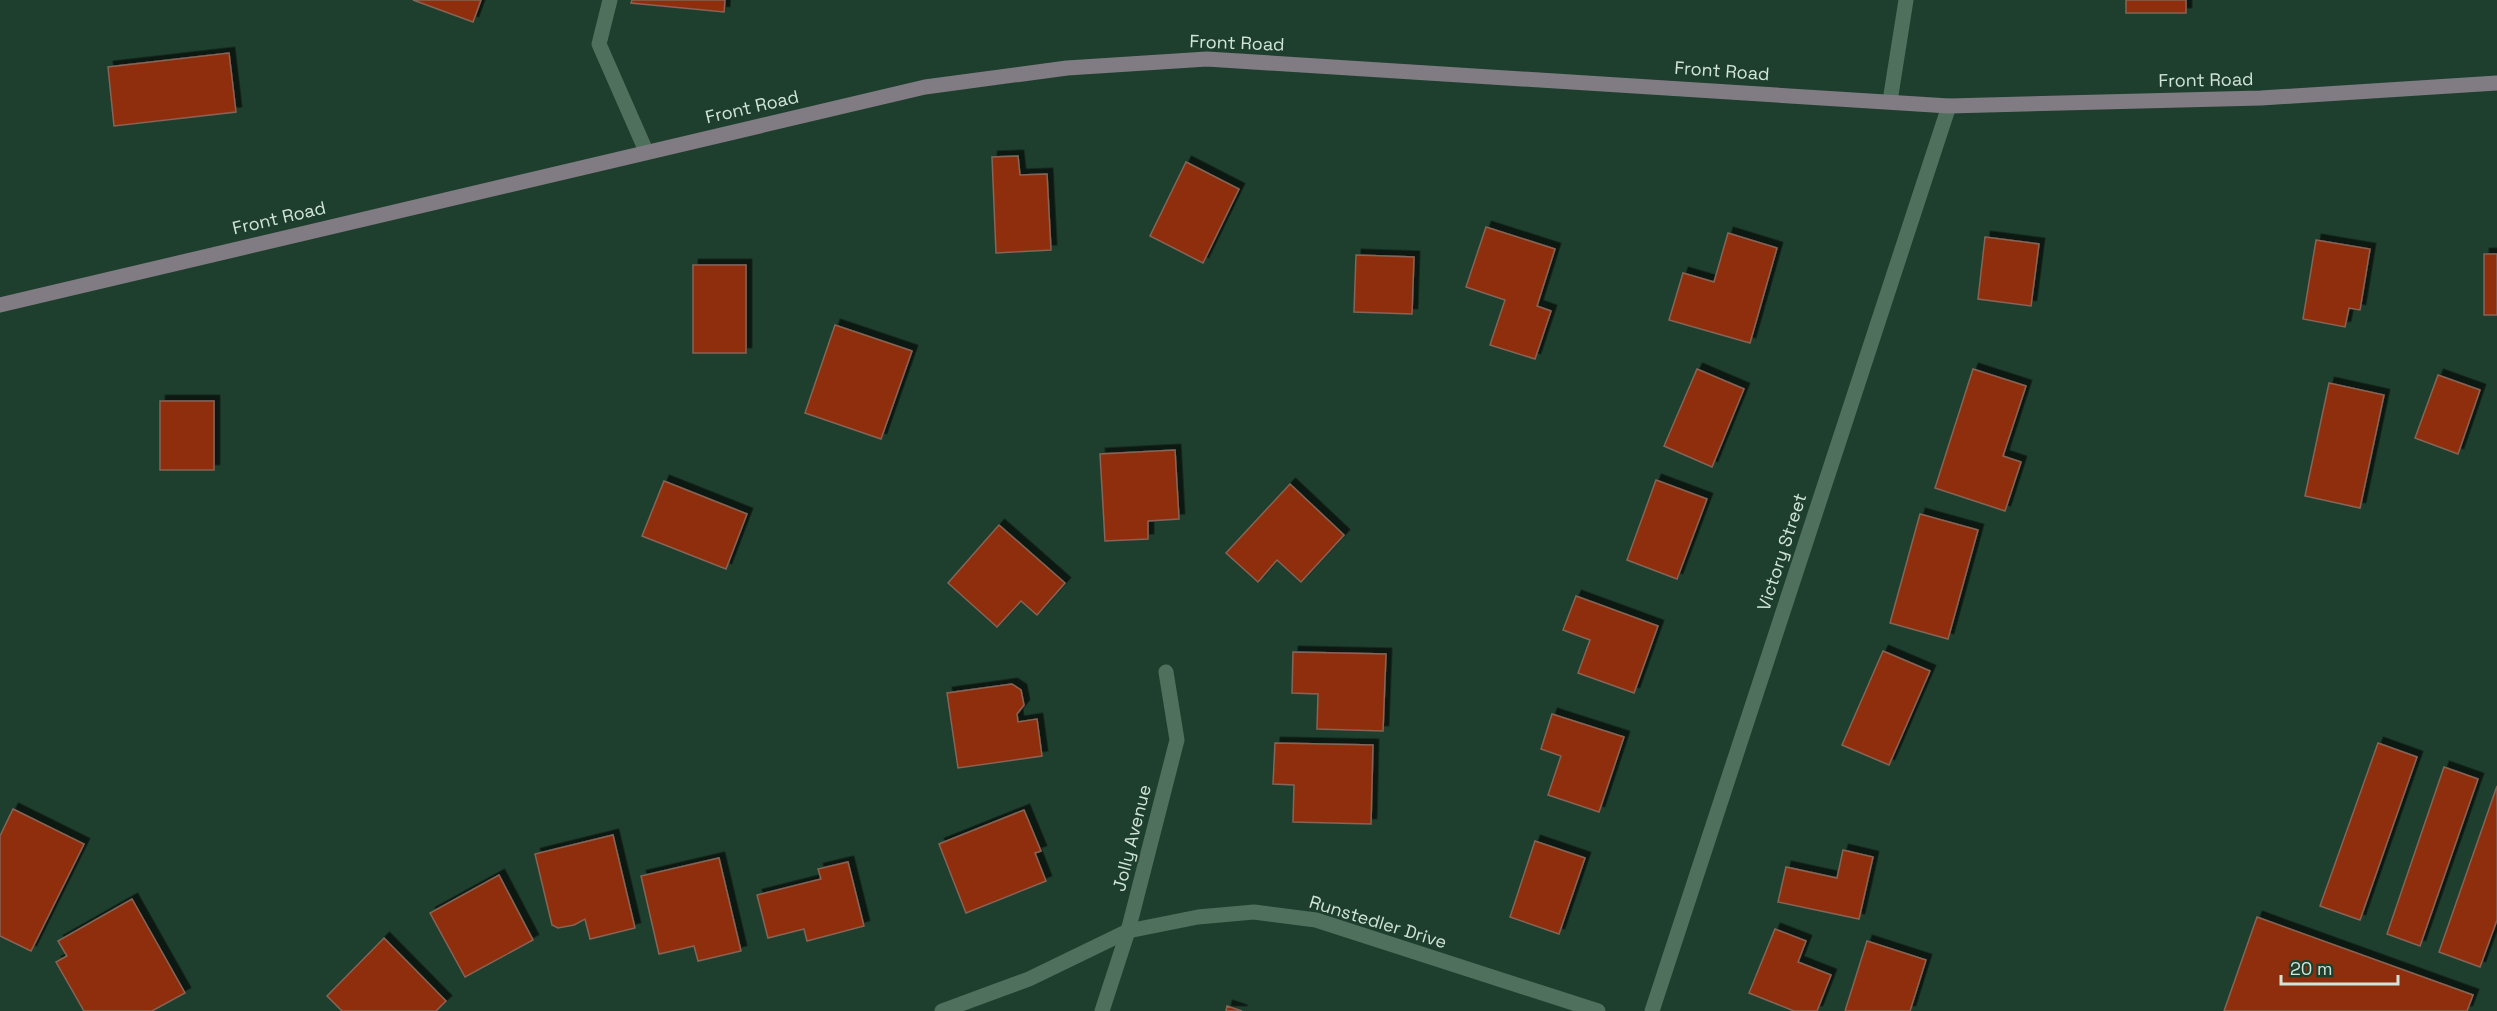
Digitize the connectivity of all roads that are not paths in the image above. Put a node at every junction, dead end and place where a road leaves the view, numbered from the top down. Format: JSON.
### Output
{"nodes":[{"id":1,"x":610,"y":0,"type":"edge"},
{"id":2,"x":1906,"y":0,"type":"edge"},
{"id":3,"x":2497,"y":83,"type":"edge"},
{"id":4,"x":1890,"y":101,"type":"junction"},
{"id":5,"x":1949,"y":106,"type":"junction"},
{"id":6,"x":646,"y":151,"type":"junction"},
{"id":7,"x":0,"y":305,"type":"edge"},
{"id":8,"x":1166,"y":672,"type":"dead end"},
{"id":9,"x":1128,"y":931,"type":"junction"},
{"id":10,"x":942,"y":1011,"type":"edge"},
{"id":11,"x":1102,"y":1011,"type":"edge"},
{"id":12,"x":1598,"y":1011,"type":"edge"},
{"id":13,"x":1652,"y":1011,"type":"edge"}],
"edges":[{"from":1,"to":6,"type":"street"},
{"from":2,"to":4,"type":"street"},
{"from":3,"to":5,"type":"main road","name":"Front Road"},
{"from":4,"to":5,"type":"main road","name":"Front Road"},
{"from":4,"to":6,"type":"main road","name":"Front Road"},
{"from":5,"to":13,"type":"street","name":"Victory Street"},
{"from":6,"to":7,"type":"main road","name":"Front Road"},
{"from":8,"to":9,"type":"street","name":"Jolly Avenue"},
{"from":9,"to":10,"type":"street","name":"Runstedler Drive"},
{"from":9,"to":11,"type":"street","name":"Jolly Avenue"},
{"from":9,"to":12,"type":"street","name":"Runstedler Drive"}]}
